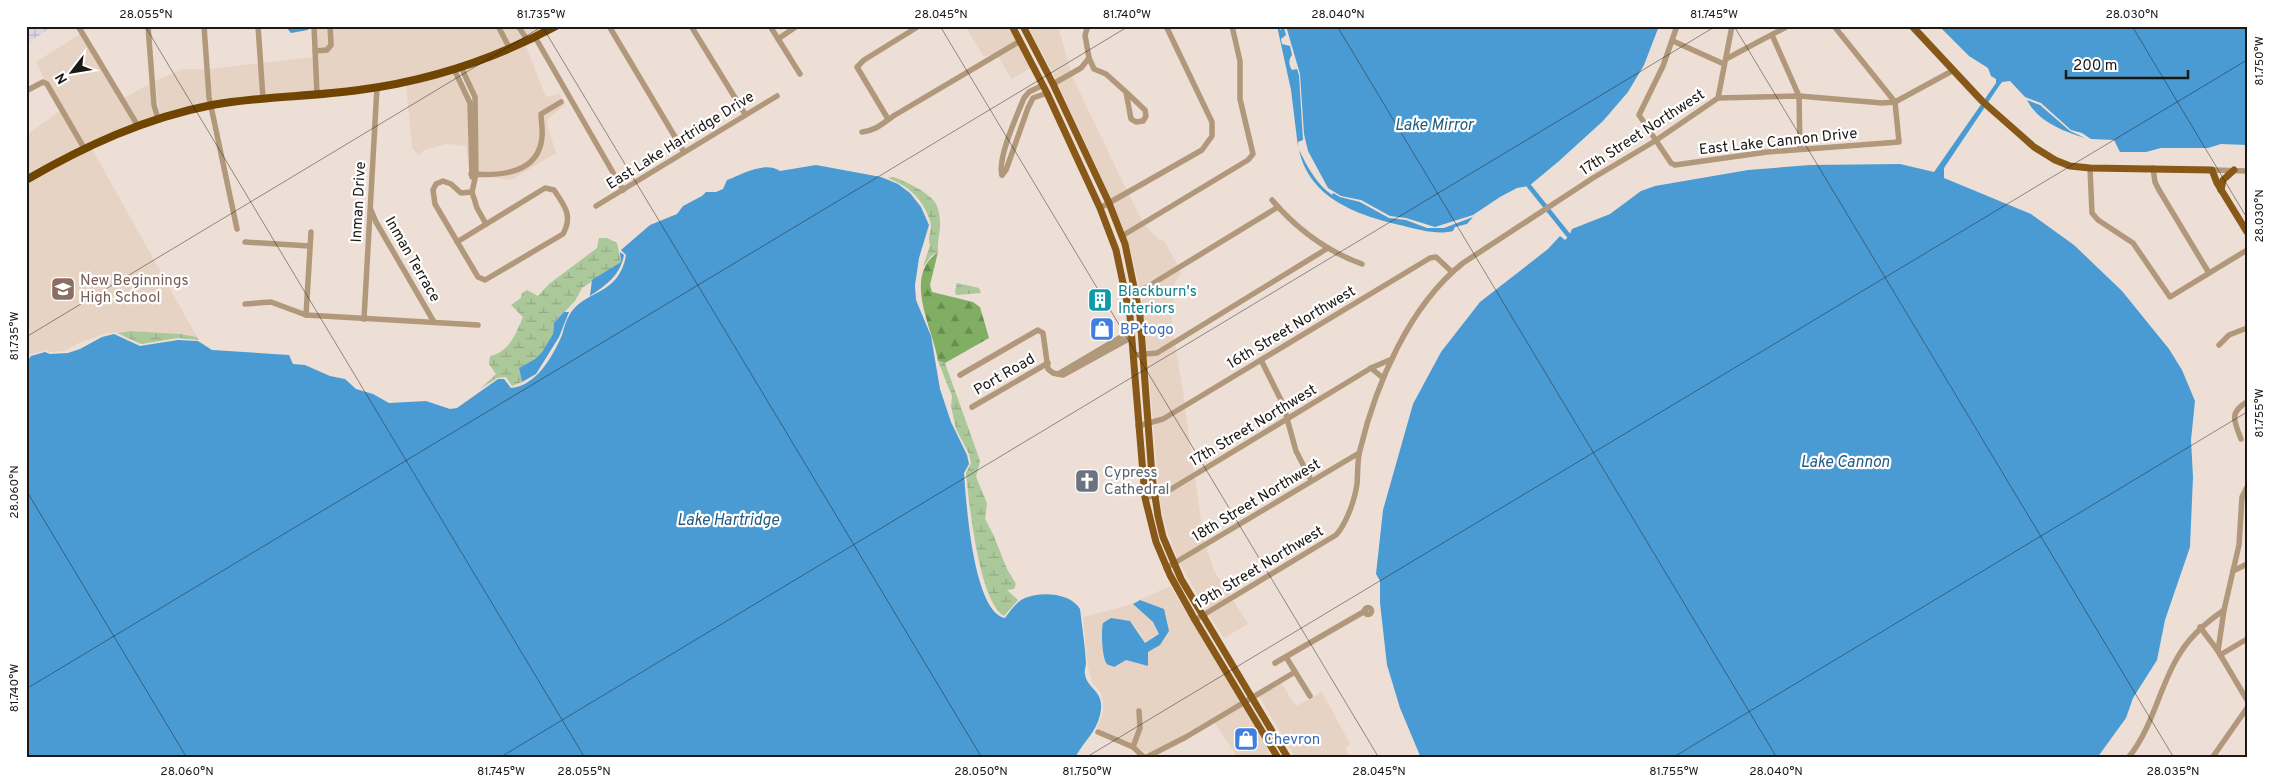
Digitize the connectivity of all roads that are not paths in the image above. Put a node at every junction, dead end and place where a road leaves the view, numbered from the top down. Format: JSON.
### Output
{"nodes":[{"id":1,"x":78,"y":26,"type":"edge"},
{"id":2,"x":148,"y":26,"type":"edge"},
{"id":3,"x":204,"y":26,"type":"edge"},
{"id":4,"x":258,"y":26,"type":"edge"},
{"id":5,"x":314,"y":26,"type":"edge"},
{"id":6,"x":330,"y":26,"type":"edge"},
{"id":7,"x":498,"y":26,"type":"edge"},
{"id":8,"x":518,"y":26,"type":"edge"},
{"id":9,"x":556,"y":26,"type":"edge"},
{"id":10,"x":609,"y":26,"type":"edge"},
{"id":11,"x":691,"y":26,"type":"edge"},
{"id":12,"x":770,"y":26,"type":"edge"},
{"id":13,"x":797,"y":26,"type":"edge"},
{"id":14,"x":919,"y":26,"type":"edge"},
{"id":15,"x":1012,"y":26,"type":"edge"},
{"id":16,"x":1024,"y":26,"type":"edge"},
{"id":17,"x":1088,"y":26,"type":"edge"},
{"id":18,"x":1166,"y":26,"type":"edge"},
{"id":19,"x":1232,"y":26,"type":"edge"},
{"id":20,"x":1677,"y":26,"type":"edge"},
{"id":21,"x":1732,"y":26,"type":"edge"},
{"id":22,"x":1788,"y":26,"type":"edge"},
{"id":23,"x":1834,"y":26,"type":"edge"},
{"id":24,"x":1912,"y":26,"type":"edge"},
{"id":25,"x":1772,"y":35,"type":"junction"},
{"id":26,"x":778,"y":38,"type":"junction"},
{"id":27,"x":531,"y":39,"type":"junction"},
{"id":28,"x":1020,"y":41,"type":"junction"},
{"id":29,"x":1672,"y":41,"type":"junction"},
{"id":30,"x":510,"y":48,"type":"junction"},
{"id":31,"x":314,"y":51,"type":"junction"},
{"id":32,"x":1089,"y":58,"type":"junction"},
{"id":33,"x":1725,"y":61,"type":"junction"},
{"id":34,"x":458,"y":68,"type":"junction"},
{"id":35,"x":1081,"y":68,"type":"junction"},
{"id":36,"x":1094,"y":69,"type":"junction"},
{"id":37,"x":1952,"y":70,"type":"junction"},
{"id":38,"x":1036,"y":71,"type":"junction"},
{"id":39,"x":800,"y":74,"type":"dead end"},
{"id":40,"x":1054,"y":84,"type":"junction"},
{"id":41,"x":1043,"y":85,"type":"junction"},
{"id":42,"x":377,"y":88,"type":"junction"},
{"id":43,"x":26,"y":91,"type":"edge"},
{"id":44,"x":1126,"y":92,"type":"junction"},
{"id":45,"x":1047,"y":93,"type":"junction"},
{"id":46,"x":317,"y":94,"type":"junction"},
{"id":47,"x":776,"y":96,"type":"dead end"},
{"id":48,"x":1799,"y":96,"type":"junction"},
{"id":49,"x":263,"y":98,"type":"junction"},
{"id":50,"x":1718,"y":98,"type":"junction"},
{"id":51,"x":561,"y":102,"type":"dead end"},
{"id":52,"x":1895,"y":102,"type":"junction"},
{"id":53,"x":211,"y":105,"type":"junction"},
{"id":54,"x":1066,"y":110,"type":"junction"},
{"id":55,"x":745,"y":114,"type":"junction"},
{"id":56,"x":158,"y":119,"type":"junction"},
{"id":57,"x":888,"y":119,"type":"junction"},
{"id":58,"x":138,"y":126,"type":"junction"},
{"id":59,"x":862,"y":132,"type":"dead end"},
{"id":60,"x":1655,"y":141,"type":"junction"},
{"id":61,"x":84,"y":148,"type":"junction"},
{"id":62,"x":1800,"y":149,"type":"junction"},
{"id":63,"x":684,"y":152,"type":"junction"},
{"id":64,"x":2090,"y":168,"type":"junction"},
{"id":65,"x":2153,"y":168,"type":"junction"},
{"id":66,"x":2190,"y":168,"type":"junction"},
{"id":67,"x":2212,"y":170,"type":"junction"},
{"id":68,"x":2234,"y":170,"type":"junction"},
{"id":69,"x":2247,"y":171,"type":"edge"},
{"id":70,"x":474,"y":174,"type":"junction"},
{"id":71,"x":26,"y":180,"type":"edge"},
{"id":72,"x":2217,"y":183,"type":"junction"},
{"id":73,"x":623,"y":190,"type":"junction"},
{"id":74,"x":2222,"y":190,"type":"junction"},
{"id":75,"x":472,"y":192,"type":"junction"},
{"id":76,"x":1272,"y":200,"type":"dead end"},
{"id":77,"x":1109,"y":203,"type":"junction"},
{"id":78,"x":596,"y":206,"type":"dead end"},
{"id":79,"x":1278,"y":207,"type":"junction"},
{"id":80,"x":370,"y":208,"type":"junction"},
{"id":81,"x":1100,"y":208,"type":"junction"},
{"id":82,"x":486,"y":224,"type":"junction"},
{"id":83,"x":237,"y":229,"type":"dead end"},
{"id":84,"x":311,"y":232,"type":"dead end"},
{"id":85,"x":2247,"y":232,"type":"edge"},
{"id":86,"x":1122,"y":236,"type":"junction"},
{"id":87,"x":245,"y":242,"type":"dead end"},
{"id":88,"x":457,"y":242,"type":"junction"},
{"id":89,"x":309,"y":246,"type":"junction"},
{"id":90,"x":1328,"y":248,"type":"junction"},
{"id":91,"x":1116,"y":250,"type":"junction"},
{"id":92,"x":2247,"y":250,"type":"edge"},
{"id":93,"x":1362,"y":264,"type":"dead end"},
{"id":94,"x":1452,"y":272,"type":"junction"},
{"id":95,"x":2209,"y":272,"type":"junction"},
{"id":96,"x":1136,"y":290,"type":"junction"},
{"id":97,"x":245,"y":304,"type":"dead end"},
{"id":98,"x":306,"y":315,"type":"junction"},
{"id":99,"x":364,"y":319,"type":"junction"},
{"id":100,"x":434,"y":322,"type":"junction"},
{"id":101,"x":478,"y":325,"type":"dead end"},
{"id":102,"x":2247,"y":328,"type":"edge"},
{"id":103,"x":1132,"y":334,"type":"junction"},
{"id":104,"x":2219,"y":345,"type":"dead end"},
{"id":105,"x":1134,"y":354,"type":"junction"},
{"id":106,"x":1142,"y":355,"type":"junction"},
{"id":107,"x":1392,"y":359,"type":"junction"},
{"id":108,"x":1261,"y":360,"type":"junction"},
{"id":109,"x":1048,"y":363,"type":"junction"},
{"id":110,"x":1371,"y":368,"type":"junction"},
{"id":111,"x":960,"y":375,"type":"dead end"},
{"id":112,"x":1383,"y":378,"type":"junction"},
{"id":113,"x":2247,"y":402,"type":"edge"},
{"id":114,"x":972,"y":407,"type":"dead end"},
{"id":115,"x":1288,"y":418,"type":"junction"},
{"id":116,"x":1147,"y":424,"type":"junction"},
{"id":117,"x":1138,"y":426,"type":"junction"},
{"id":118,"x":2241,"y":438,"type":"dead end"},
{"id":119,"x":1359,"y":453,"type":"junction"},
{"id":120,"x":1312,"y":480,"type":"junction"},
{"id":121,"x":2245,"y":490,"type":"edge"},
{"id":122,"x":1154,"y":495,"type":"junction"},
{"id":123,"x":1146,"y":498,"type":"junction"},
{"id":124,"x":1174,"y":563,"type":"junction"},
{"id":125,"x":2247,"y":564,"type":"edge"},
{"id":126,"x":1166,"y":568,"type":"junction"},
{"id":127,"x":2233,"y":571,"type":"junction"},
{"id":128,"x":2224,"y":610,"type":"junction"},
{"id":129,"x":1365,"y":611,"type":"dead end"},
{"id":130,"x":1203,"y":616,"type":"junction"},
{"id":131,"x":1195,"y":620,"type":"junction"},
{"id":132,"x":2200,"y":627,"type":"junction"},
{"id":133,"x":2247,"y":639,"type":"edge"},
{"id":134,"x":2219,"y":653,"type":"junction"},
{"id":135,"x":1286,"y":657,"type":"junction"},
{"id":136,"x":1275,"y":663,"type":"dead end"},
{"id":137,"x":1295,"y":672,"type":"junction"},
{"id":138,"x":1310,"y":696,"type":"dead end"},
{"id":139,"x":1252,"y":698,"type":"junction"},
{"id":140,"x":2247,"y":700,"type":"edge"},
{"id":141,"x":1245,"y":703,"type":"junction"},
{"id":142,"x":2247,"y":708,"type":"edge"},
{"id":143,"x":1139,"y":711,"type":"dead end"},
{"id":144,"x":1098,"y":732,"type":"dead end"},
{"id":145,"x":1134,"y":747,"type":"junction"},
{"id":146,"x":1286,"y":754,"type":"edge"},
{"id":147,"x":1276,"y":757,"type":"edge"},
{"id":148,"x":1145,"y":758,"type":"edge"},
{"id":149,"x":2128,"y":758,"type":"edge"},
{"id":150,"x":2212,"y":758,"type":"edge"}],
"edges":[{"from":1,"to":58,"type":"street"},
{"from":2,"to":56,"type":"street"},
{"from":3,"to":53,"type":"street"},
{"from":4,"to":49,"type":"street"},
{"from":5,"to":31,"type":"street"},
{"from":6,"to":31,"type":"street"},
{"from":7,"to":30,"type":"street"},
{"from":8,"to":27,"type":"street"},
{"from":9,"to":27,"type":"highway"},
{"from":10,"to":63,"type":"street"},
{"from":11,"to":55,"type":"street"},
{"from":12,"to":26,"type":"street"},
{"from":13,"to":26,"type":"street"},
{"from":14,"to":57,"type":"street"},
{"from":15,"to":28,"type":"main road"},
{"from":16,"to":40,"type":"main road"},
{"from":17,"to":32,"type":"street"},
{"from":18,"to":77,"type":"street"},
{"from":19,"to":86,"type":"street"},
{"from":20,"to":29,"type":"street"},
{"from":21,"to":33,"type":"street"},
{"from":22,"to":25,"type":"street"},
{"from":23,"to":52,"type":"street"},
{"from":24,"to":37,"type":"main road"},
{"from":25,"to":33,"type":"street"},
{"from":25,"to":48,"type":"street"},
{"from":26,"to":39,"type":"street"},
{"from":27,"to":30,"type":"highway"},
{"from":27,"to":73,"type":"street"},
{"from":28,"to":38,"type":"main road"},
{"from":28,"to":57,"type":"street"},
{"from":29,"to":33,"type":"street"},
{"from":29,"to":60,"type":"street"},
{"from":30,"to":34,"type":"highway"},
{"from":31,"to":46,"type":"street"},
{"from":32,"to":35,"type":"street"},
{"from":32,"to":36,"type":"street"},
{"from":33,"to":50,"type":"street"},
{"from":34,"to":42,"type":"highway"},
{"from":34,"to":70,"type":"street"},
{"from":35,"to":36,"type":"street"},
{"from":35,"to":40,"type":"street"},
{"from":36,"to":44,"type":"street"},
{"from":37,"to":52,"type":"street","name":"17th Street Northwest"},
{"from":37,"to":64,"type":"main road"},
{"from":38,"to":40,"type":"main road"},
{"from":38,"to":41,"type":"main road"},
{"from":40,"to":54,"type":"main road"},
{"from":41,"to":45,"type":"main road"},
{"from":41,"to":45,"type":"street"},
{"from":41,"to":54,"type":"main road"},
{"from":42,"to":46,"type":"highway"},
{"from":42,"to":80,"type":"street","name":"Inman Drive"},
{"from":43,"to":61,"type":"street"},
{"from":44,"to":44,"type":"street"},
{"from":45,"to":81,"type":"main road"},
{"from":46,"to":49,"type":"highway"},
{"from":47,"to":55,"type":"street","name":"East Lake Hartridge Drive"},
{"from":48,"to":50,"type":"street","name":"17th Street Northwest"},
{"from":48,"to":52,"type":"street","name":"17th Street Northwest"},
{"from":48,"to":62,"type":"street"},
{"from":49,"to":53,"type":"highway"},
{"from":50,"to":60,"type":"street","name":"17th Street Northwest"},
{"from":51,"to":70,"type":"street"},
{"from":52,"to":62,"type":"street","name":"East Lake Cannon Drive"},
{"from":53,"to":56,"type":"highway"},
{"from":53,"to":83,"type":"street"},
{"from":54,"to":77,"type":"main road"},
{"from":55,"to":63,"type":"street","name":"East Lake Hartridge Drive"},
{"from":56,"to":58,"type":"highway"},
{"from":57,"to":59,"type":"street"},
{"from":58,"to":61,"type":"highway"},
{"from":60,"to":62,"type":"street","name":"East Lake Cannon Drive"},
{"from":60,"to":94,"type":"street","name":"17th Street Northwest"},
{"from":61,"to":71,"type":"highway"},
{"from":63,"to":73,"type":"street","name":"East Lake Hartridge Drive"},
{"from":64,"to":65,"type":"main road"},
{"from":64,"to":95,"type":"street"},
{"from":65,"to":66,"type":"main road"},
{"from":65,"to":95,"type":"street"},
{"from":66,"to":67,"type":"main road"},
{"from":66,"to":72,"type":"main road"},
{"from":67,"to":68,"type":"street"},
{"from":67,"to":72,"type":"main road"},
{"from":68,"to":69,"type":"street"},
{"from":68,"to":74,"type":"main road"},
{"from":70,"to":75,"type":"street"},
{"from":72,"to":74,"type":"main road"},
{"from":73,"to":78,"type":"street","name":"East Lake Hartridge Drive"},
{"from":74,"to":85,"type":"main road"},
{"from":75,"to":82,"type":"street"},
{"from":75,"to":88,"type":"street"},
{"from":76,"to":79,"type":"street"},
{"from":77,"to":81,"type":"street"},
{"from":77,"to":86,"type":"main road"},
{"from":79,"to":90,"type":"street"},
{"from":79,"to":96,"type":"street"},
{"from":80,"to":99,"type":"street","name":"Inman Drive"},
{"from":80,"to":100,"type":"street","name":"Inman Terrace"},
{"from":81,"to":91,"type":"main road"},
{"from":82,"to":88,"type":"street"},
{"from":82,"to":88,"type":"street"},
{"from":84,"to":89,"type":"street"},
{"from":86,"to":96,"type":"main road"},
{"from":87,"to":89,"type":"street"},
{"from":89,"to":98,"type":"street"},
{"from":90,"to":93,"type":"street"},
{"from":90,"to":106,"type":"street"},
{"from":91,"to":96,"type":"main road"},
{"from":91,"to":103,"type":"main road"},
{"from":92,"to":95,"type":"street"},
{"from":94,"to":107,"type":"street","name":"17th Street Northwest"},
{"from":94,"to":108,"type":"street","name":"16th Street Northwest"},
{"from":96,"to":106,"type":"main road"},
{"from":97,"to":98,"type":"street"},
{"from":98,"to":99,"type":"street"},
{"from":99,"to":100,"type":"street"},
{"from":100,"to":101,"type":"street"},
{"from":102,"to":104,"type":"street"},
{"from":103,"to":105,"type":"main road"},
{"from":103,"to":109,"type":"street"},
{"from":105,"to":106,"type":"street"},
{"from":105,"to":117,"type":"main road"},
{"from":106,"to":116,"type":"main road"},
{"from":107,"to":110,"type":"street","name":"17th Street Northwest"},
{"from":107,"to":112,"type":"street","name":"17th Street Northwest"},
{"from":108,"to":115,"type":"street"},
{"from":108,"to":116,"type":"street","name":"16th Street Northwest"},
{"from":109,"to":111,"type":"street"},
{"from":109,"to":114,"type":"street","name":"Port Road"},
{"from":110,"to":112,"type":"street"},
{"from":110,"to":115,"type":"street","name":"17th Street Northwest"},
{"from":112,"to":119,"type":"street","name":"19th Street Northwest"},
{"from":113,"to":118,"type":"street"},
{"from":115,"to":120,"type":"street"},
{"from":115,"to":122,"type":"street","name":"17th Street Northwest"},
{"from":116,"to":117,"type":"street","name":"16th Street Northwest"},
{"from":116,"to":122,"type":"main road"},
{"from":117,"to":123,"type":"main road"},
{"from":119,"to":120,"type":"street","name":"18th Street Northwest"},
{"from":119,"to":130,"type":"street","name":"19th Street Northwest"},
{"from":120,"to":124,"type":"street","name":"18th Street Northwest"},
{"from":121,"to":127,"type":"street"},
{"from":122,"to":123,"type":"street","name":"17th Street Northwest"},
{"from":122,"to":124,"type":"main road"},
{"from":123,"to":126,"type":"main road"},
{"from":124,"to":126,"type":"street","name":"18th Street Northwest"},
{"from":124,"to":130,"type":"main road"},
{"from":125,"to":127,"type":"street"},
{"from":126,"to":131,"type":"main road"},
{"from":127,"to":128,"type":"street"},
{"from":128,"to":132,"type":"street"},
{"from":128,"to":134,"type":"street"},
{"from":129,"to":135,"type":"street"},
{"from":130,"to":131,"type":"street","name":"19th Street Northwest"},
{"from":130,"to":139,"type":"main road"},
{"from":131,"to":141,"type":"main road"},
{"from":132,"to":134,"type":"street"},
{"from":132,"to":149,"type":"street"},
{"from":133,"to":134,"type":"street"},
{"from":134,"to":140,"type":"street"},
{"from":135,"to":136,"type":"street"},
{"from":135,"to":137,"type":"street"},
{"from":137,"to":138,"type":"street"},
{"from":137,"to":139,"type":"street"},
{"from":139,"to":141,"type":"street"},
{"from":139,"to":146,"type":"main road"},
{"from":141,"to":147,"type":"main road"},
{"from":141,"to":148,"type":"street"},
{"from":142,"to":150,"type":"street"},
{"from":143,"to":145,"type":"street"},
{"from":144,"to":145,"type":"street"},
{"from":145,"to":148,"type":"street"},
{"from":146,"to":147,"type":"street"}]}
